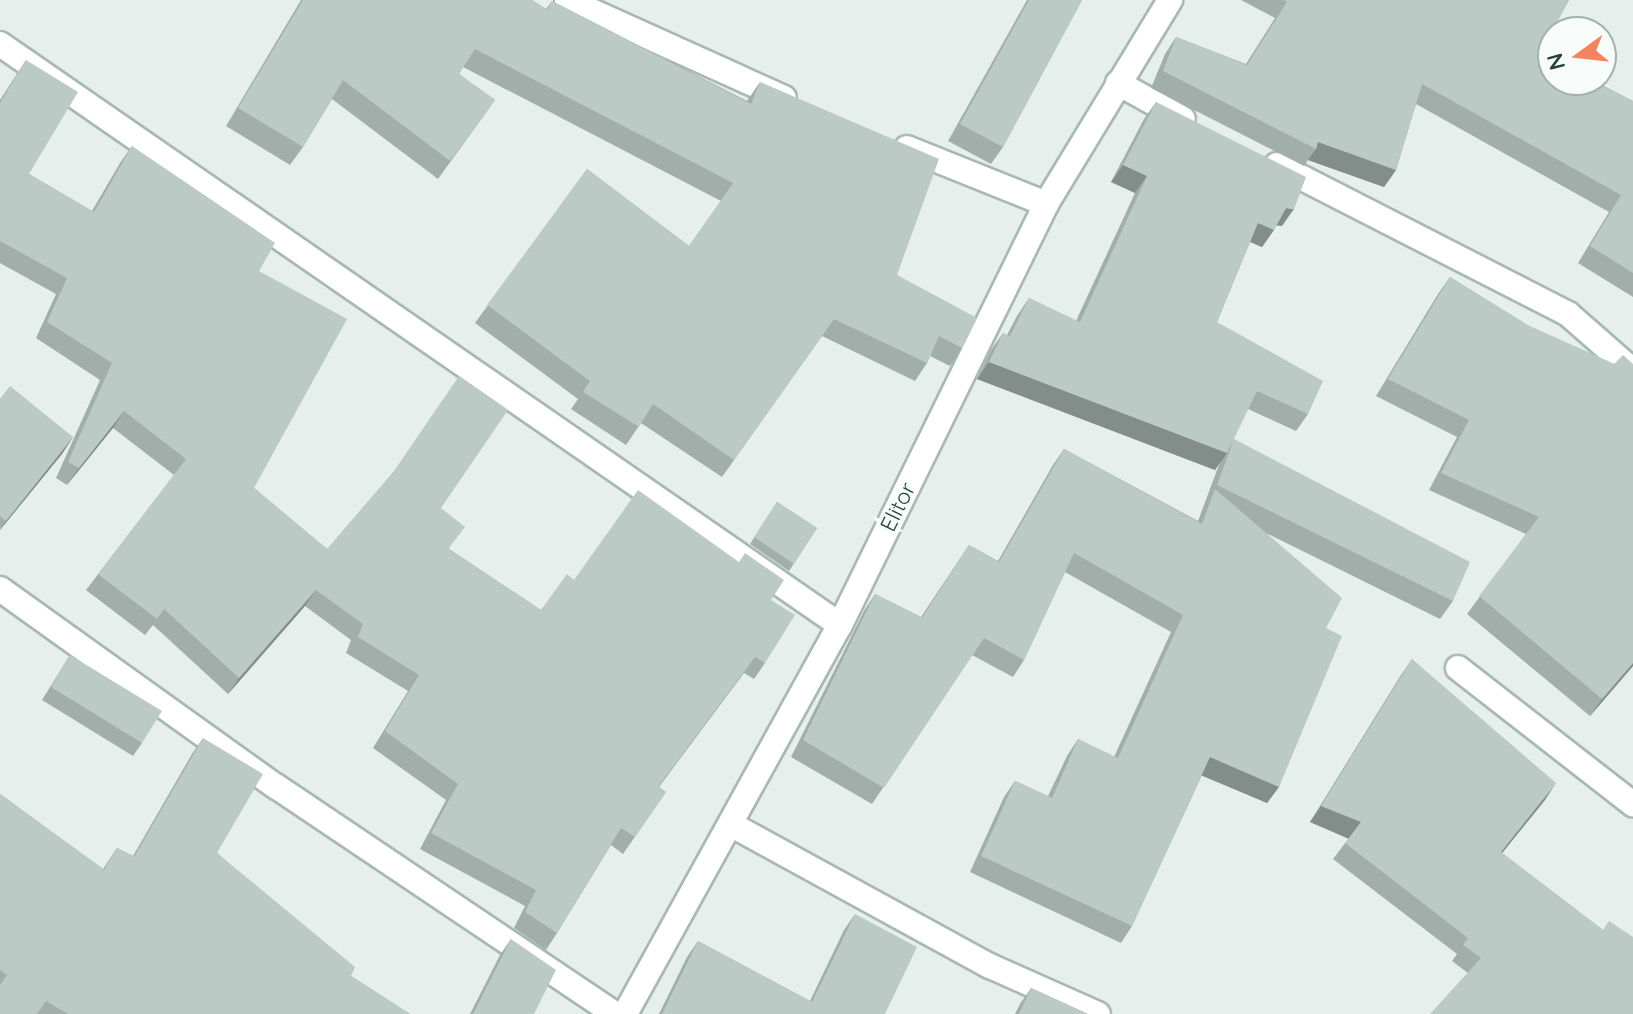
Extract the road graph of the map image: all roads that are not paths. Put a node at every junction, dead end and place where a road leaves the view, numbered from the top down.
1 (567, 0) edge
2 (1170, 0) edge
3 (0, 44) edge
4 (1118, 83) junction
5 (813, 109) edge
6 (1213, 132) edge
7 (886, 139) edge
8 (1251, 151) edge
9 (1046, 204) junction
10 (1633, 371) edge
11 (0, 589) edge
12 (840, 625) junction
13 (1458, 668) dead end
14 (1633, 804) edge
15 (732, 825) junction
16 (615, 1014) edge
17 (625, 1014) edge
18 (1098, 1014) edge

1 - 5 street
2 - 4 street, Elitor
3 - 12 street
4 - 6 street
4 - 9 street, Elitor
7 - 9 street
8 - 10 street
9 - 12 street, Elitor
11 - 16 street
12 - 15 street, Elitor
13 - 14 street
15 - 17 street, Elitor
15 - 18 street

